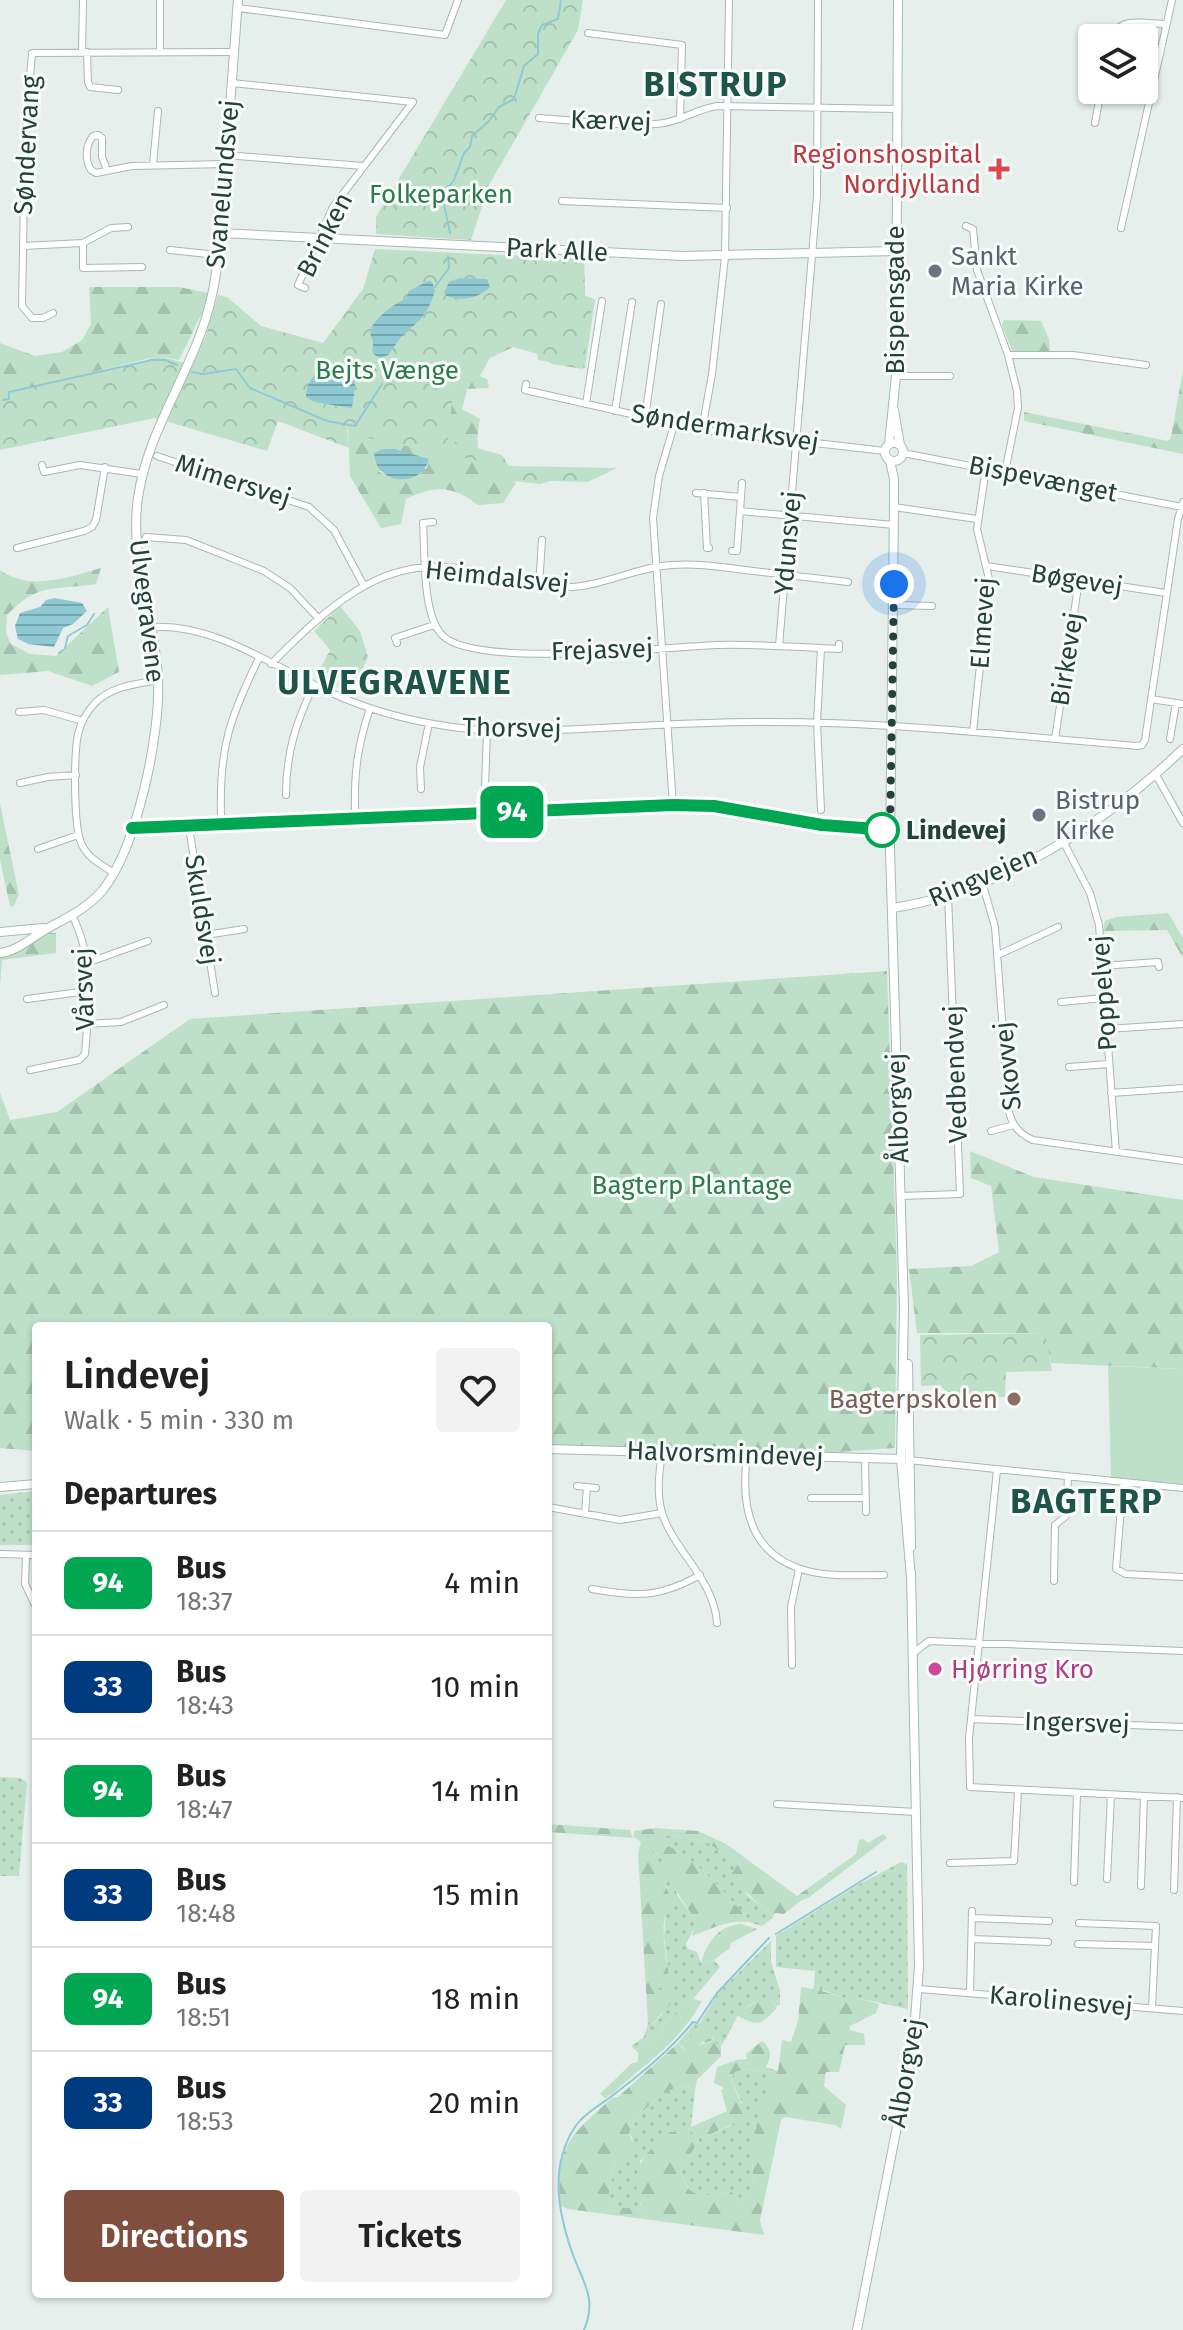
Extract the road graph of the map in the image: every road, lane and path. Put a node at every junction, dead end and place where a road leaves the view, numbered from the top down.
1 (83, 0) edge
2 (160, 0) edge
3 (458, 0) edge
4 (729, 0) edge
5 (818, 0) edge
6 (898, 0) edge
7 (1172, 0) edge
8 (238, 4) edge
9 (1122, 24) edge
10 (1166, 24) junction
11 (588, 33) dead end
12 (160, 51) junction
13 (85, 52) junction
14 (234, 52) junction
15 (232, 83) junction
16 (118, 90) dead end
17 (1098, 104) edge
18 (728, 107) junction
19 (818, 107) junction
20 (897, 109) junction
21 (158, 111) dead end
22 (539, 118) dead end
23 (680, 119) junction
24 (1095, 123) dead end
25 (226, 160) junction
26 (153, 165) junction
27 (363, 166) junction
28 (107, 170) junction
29 (562, 201) dead end
30 (727, 208) junction
31 (966, 226) dead end
32 (128, 227) dead end
33 (1121, 228) dead end
34 (220, 233) junction
35 (318, 238) junction
36 (83, 243) junction
37 (23, 246) junction
38 (170, 250) dead end
39 (894, 251) junction
40 (217, 255) junction
41 (812, 255) junction
42 (725, 257) junction
43 (142, 267) dead end
44 (305, 288) dead end
45 (602, 301) dead end
46 (632, 302) dead end
47 (661, 304) dead end
48 (53, 313) dead end
49 (1008, 355) junction
50 (186, 364) joint
51 (1146, 365) dead end
52 (896, 376) junction
53 (950, 376) dead end
54 (526, 384) dead end
55 (586, 404) junction
56 (894, 409) junction
57 (615, 411) junction
58 (645, 418) junction
59 (674, 425) junction
60 (702, 430) junction
61 (798, 440) junction
62 (887, 448) junction
63 (898, 455) junction
64 (157, 456) dead end
65 (42, 465) dead end
66 (105, 467) junction
67 (986, 468) junction
68 (1005, 472) junction
69 (142, 474) junction
70 (742, 483) dead end
71 (741, 497) junction
72 (1182, 505) edge
73 (894, 507) junction
74 (740, 511) junction
75 (791, 516) junction
76 (977, 519) junction
77 (433, 522) dead end
78 (894, 525) junction
79 (146, 537) dead end
80 (542, 540) dead end
81 (17, 548) dead end
82 (709, 548) dead end
83 (732, 551) dead end
84 (426, 566) junction
85 (656, 566) junction
86 (987, 566) junction
87 (786, 574) junction
88 (1079, 580) junction
89 (848, 582) dead end
90 (363, 584) junction
91 (539, 586) junction
92 (1166, 593) junction
93 (894, 605) junction
94 (932, 606) dead end
95 (319, 619) junction
96 (434, 625) junction
97 (152, 627) junction
98 (397, 643) dead end
99 (839, 644) dead end
100 (779, 646) junction
101 (661, 648) junction
102 (821, 648) junction
103 (259, 658) junction
104 (271, 664) junction
105 (158, 680) junction
106 (314, 685) junction
107 (1151, 699) junction
108 (1179, 704) edge
109 (370, 708) junction
110 (19, 712) dead end
111 (83, 721) junction
112 (429, 723) junction
113 (817, 723) junction
114 (667, 725) junction
115 (891, 725) junction
116 (487, 731) junction
117 (973, 732) junction
118 (1055, 739) junction
119 (1170, 739) dead end
120 (1183, 749) edge
121 (76, 775) junction
122 (1156, 775) junction
123 (20, 783) dead end
124 (485, 787) dead end
125 (421, 789) dead end
126 (286, 795) dead end
127 (673, 805) junction
128 (355, 810) dead end
129 (821, 810) dead end
130 (221, 817) dead end
131 (1183, 823) edge
132 (189, 827) junction
133 (132, 828) junction
134 (890, 830) junction
135 (78, 835) junction
136 (1063, 841) junction
137 (38, 849) dead end
138 (114, 873) junction
139 (982, 882) junction
140 (948, 895) junction
141 (893, 908) junction
142 (73, 917) junction
143 (51, 926) junction
144 (1058, 927) dead end
145 (244, 929) dead end
146 (0, 932) edge
147 (206, 935) junction
148 (148, 941) dead end
149 (0, 953) edge
150 (998, 955) junction
151 (87, 963) junction
152 (1102, 966) junction
153 (1159, 967) dead end
154 (88, 991) junction
155 (215, 993) dead end
156 (1104, 998) junction
157 (27, 999) dead end
158 (1061, 1002) dead end
159 (164, 1005) dead end
160 (87, 1024) junction
161 (1183, 1024) edge
162 (1107, 1029) junction
163 (1109, 1064) junction
164 (1069, 1067) dead end
165 (30, 1070) dead end
166 (1183, 1088) edge
167 (1111, 1093) junction
168 (1014, 1125) junction
169 (991, 1131) dead end
170 (1116, 1152) junction
171 (1183, 1161) edge
172 (900, 1196) junction
173 (552, 1449) edge
174 (662, 1452) junction
175 (747, 1456) junction
176 (865, 1458) junction
177 (906, 1460) junction
178 (997, 1470) junction
179 (1068, 1477) junction
180 (1123, 1483) junction
181 (32, 1484) edge
182 (577, 1486) dead end
183 (0, 1487) edge
184 (587, 1487) junction
185 (596, 1488) dead end
186 (1183, 1488) edge
187 (811, 1498) dead end
188 (865, 1498) junction
189 (552, 1508) edge
190 (866, 1512) dead end
191 (585, 1513) junction
192 (662, 1513) junction
193 (0, 1554) edge
194 (26, 1555) junction
195 (32, 1555) edge
196 (799, 1569) junction
197 (700, 1575) junction
198 (884, 1575) dead end
199 (1183, 1577) edge
200 (1054, 1581) dead end
201 (592, 1589) dead end
202 (32, 1599) edge
203 (717, 1623) dead end
204 (980, 1643) junction
205 (1183, 1651) edge
206 (912, 1654) junction
207 (792, 1665) dead end
208 (971, 1719) junction
209 (1183, 1727) edge
210 (1018, 1791) junction
211 (1077, 1793) junction
212 (1111, 1795) junction
213 (1144, 1796) junction
214 (1180, 1798) edge
215 (777, 1804) dead end
216 (916, 1812) junction
217 (950, 1863) dead end
218 (1107, 1879) dead end
219 (1074, 1882) dead end
220 (1141, 1886) dead end
221 (1174, 1890) dead end
222 (1049, 1921) dead end
223 (1079, 1923) dead end
224 (972, 1939) junction
225 (1048, 1942) dead end
226 (1078, 1944) dead end
227 (1155, 1946) junction
228 (919, 1989) junction
229 (970, 1993) junction
230 (1152, 2008) junction
231 (1183, 2011) edge
232 (857, 2330) edge

1 - 13 street
2 - 12 street
3 - 8 street
4 - 18 street
5 - 19 street, Ydunsvej
6 - 20 street, Bispensgade
7 - 10 street
8 - 14 street, Svanelundsvej
9 - 10 street
10 - 33 street
11 - 23 street
12 - 13 street, Søndervang
12 - 14 street, Søndervang
13 - 16 street
13 - 37 street, Søndervang
14 - 15 street, Svanelundsvej
15 - 25 street, Svanelundsvej
15 - 27 street, Brinken
17 - 24 street
18 - 19 street, Kærvej
18 - 23 street, Kærvej
18 - 30 street
19 - 20 street, Kærvej
19 - 41 street, Ydunsvej
20 - 39 street, Bispensgade
21 - 26 street
22 - 23 street, Kærvej
25 - 26 street
25 - 27 street
25 - 34 street, Svanelundsvej
26 - 28 street
27 - 35 street, Brinken
28 - 28 street
29 - 30 street
30 - 42 street
31 - 49 street
32 - 36 street
34 - 35 street, Park Alle
34 - 40 street, Svanelundsvej
35 - 42 street, Park Alle
35 - 44 street, Brinken
36 - 37 street
36 - 43 street
37 - 48 street, Søndervang
38 - 40 street
39 - 41 street, Park Alle
39 - 52 street, Bispensgade
40 - 50 street, Svanelundsvej
41 - 42 street, Park Alle
41 - 61 street, Ydunsvej
42 - 60 street
45 - 55 street
46 - 57 street
47 - 58 street
49 - 51 street
49 - 68 street
50 - 69 street, Ulvegravene
52 - 53 street
52 - 56 street, Bispensgade
54 - 55 street, Søndermarksvej
55 - 57 street, Søndermarksvej
56 - 62 street, Bispensgade
56 - 63 street, Bispensgade
57 - 58 street, Søndermarksvej
58 - 59 street, Søndermarksvej
59 - 60 street, Søndermarksvej
59 - 85 street
60 - 61 street, Søndermarksvej
61 - 62 street, Søndermarksvej
61 - 75 street, Ydunsvej
62 - 63 street
62 - 63 street
63 - 67 street, Bispevænget
63 - 73 street, Bispensgade
64 - 90 street, Mimersvej
65 - 66 street
66 - 69 street
66 - 81 street
67 - 68 street, Bispevænget
67 - 76 street, Elmevej
68 - 72 street, Bispevænget
69 - 97 street, Ulvegravene
70 - 71 street
71 - 74 street
71 - 82 street
72 - 92 street
73 - 76 street
73 - 78 street, Bispensgade
74 - 75 street
74 - 83 street
75 - 78 street
75 - 87 street, Ydunsvej
76 - 86 street, Elmevej
77 - 84 street
78 - 93 street, Bispensgade
79 - 95 street
80 - 91 street
84 - 90 street, Heimdalsvej
84 - 91 street, Heimdalsvej
84 - 96 street
85 - 87 street, Heimdalsvej
85 - 91 street, Heimdalsvej
85 - 101 street
86 - 88 street, Bøgevej
86 - 117 street, Elmevej
87 - 89 street, Heimdalsvej
87 - 100 street, Ydunsvej
88 - 92 street, Bøgevej
88 - 118 street, Birkevej
90 - 95 street, Heimdalsvej
92 - 107 street
93 - 94 street
93 - 115 street, Bispensgade
95 - 104 street, Heimdalsvej
96 - 98 street
96 - 101 street, Frejasvej
97 - 103 street, Thorsvej
97 - 105 street, Ulvegravene
99 - 102 street, Frejasvej
100 - 101 street, Frejasvej
100 - 102 street, Frejasvej
101 - 114 street
102 - 113 street
103 - 104 street, Thorsvej
103 - 130 street
104 - 106 street, Thorsvej
105 - 111 street
105 - 133 street, Ulvegravene
106 - 109 street, Thorsvej
106 - 126 street
107 - 108 street
107 - 118 street
108 - 119 street
109 - 112 street, Thorsvej
109 - 128 street
110 - 111 street
111 - 121 street
112 - 116 street, Thorsvej
112 - 125 street
113 - 114 street, Thorsvej
113 - 115 street, Thorsvej
113 - 129 street
114 - 116 street, Thorsvej
114 - 127 street
115 - 117 street
115 - 134 street, Bispensgade
116 - 124 street
117 - 118 street
120 - 122 street, Ringvejen
121 - 123 street
121 - 135 street
122 - 131 street
122 - 136 street, Ringvejen
127 - 132 street
127 - 134 street
132 - 133 street
132 - 147 street, Skuldsvej
133 - 138 street, Ulvegravene
134 - 141 street, Bispensgade
135 - 137 street
135 - 138 street
136 - 139 street, Ringvejen
136 - 152 street, Poppelvej
138 - 142 street, Ulvegravene
139 - 140 street, Ringvejen
139 - 150 street, Skovvej
140 - 141 street, Ringvejen
140 - 172 street, Vedbendvej
141 - 172 street, Ålborgvej
142 - 143 street, Ulvegravene
142 - 151 street, Vårsvej
143 - 146 street, Ulvegravene
143 - 149 street, Ulvegravene
144 - 150 street
145 - 147 street
147 - 155 street, Skuldsvej
148 - 151 street
150 - 168 street, Skovvej
151 - 154 street, Vårsvej
152 - 153 street
152 - 156 street, Poppelvej
154 - 157 street
154 - 160 street, Vårsvej
156 - 158 street
156 - 162 street, Poppelvej
159 - 160 street
160 - 165 street, Vårsvej
161 - 162 street
162 - 163 street, Poppelvej
163 - 164 street
163 - 167 street, Poppelvej
166 - 167 street
167 - 170 street, Poppelvej
168 - 169 street
168 - 170 street, Skovvej
170 - 171 street, Skovvej
172 - 177 street, Ålborgvej
173 - 174 street, Halvorsmindevej
174 - 175 street, Halvorsmindevej
174 - 192 street
175 - 176 street, Halvorsmindevej
175 - 196 street
176 - 177 street, Halvorsmindevej
176 - 188 street
177 - 178 street
177 - 206 street, Ålborgvej
178 - 179 street
178 - 204 street
179 - 180 street
179 - 200 street
180 - 186 street
180 - 199 street
181 - 183 street
182 - 184 street
184 - 185 street
184 - 191 street
187 - 188 street
188 - 190 street
189 - 191 street
191 - 192 street
192 - 197 street
193 - 194 street
194 - 195 street
194 - 202 street
196 - 198 street
196 - 207 street
197 - 201 street
197 - 203 street
204 - 205 street
204 - 206 street
204 - 208 street
206 - 216 street, Ålborgvej
208 - 209 street, Ingersvej
208 - 210 street
210 - 211 street
210 - 217 street
211 - 212 street
211 - 219 street
212 - 213 street
212 - 218 street
213 - 214 street
213 - 220 street
214 - 221 street
215 - 216 street
216 - 228 street, Ålborgvej
222 - 224 street, Karolinesvej
223 - 227 street
224 - 225 street
224 - 229 street, Karolinesvej
226 - 227 street
227 - 230 street, Karolinesvej
228 - 229 street, Karolinesvej
228 - 232 street, Ålborgvej
229 - 230 street, Karolinesvej
230 - 231 street, Karolinesvej

